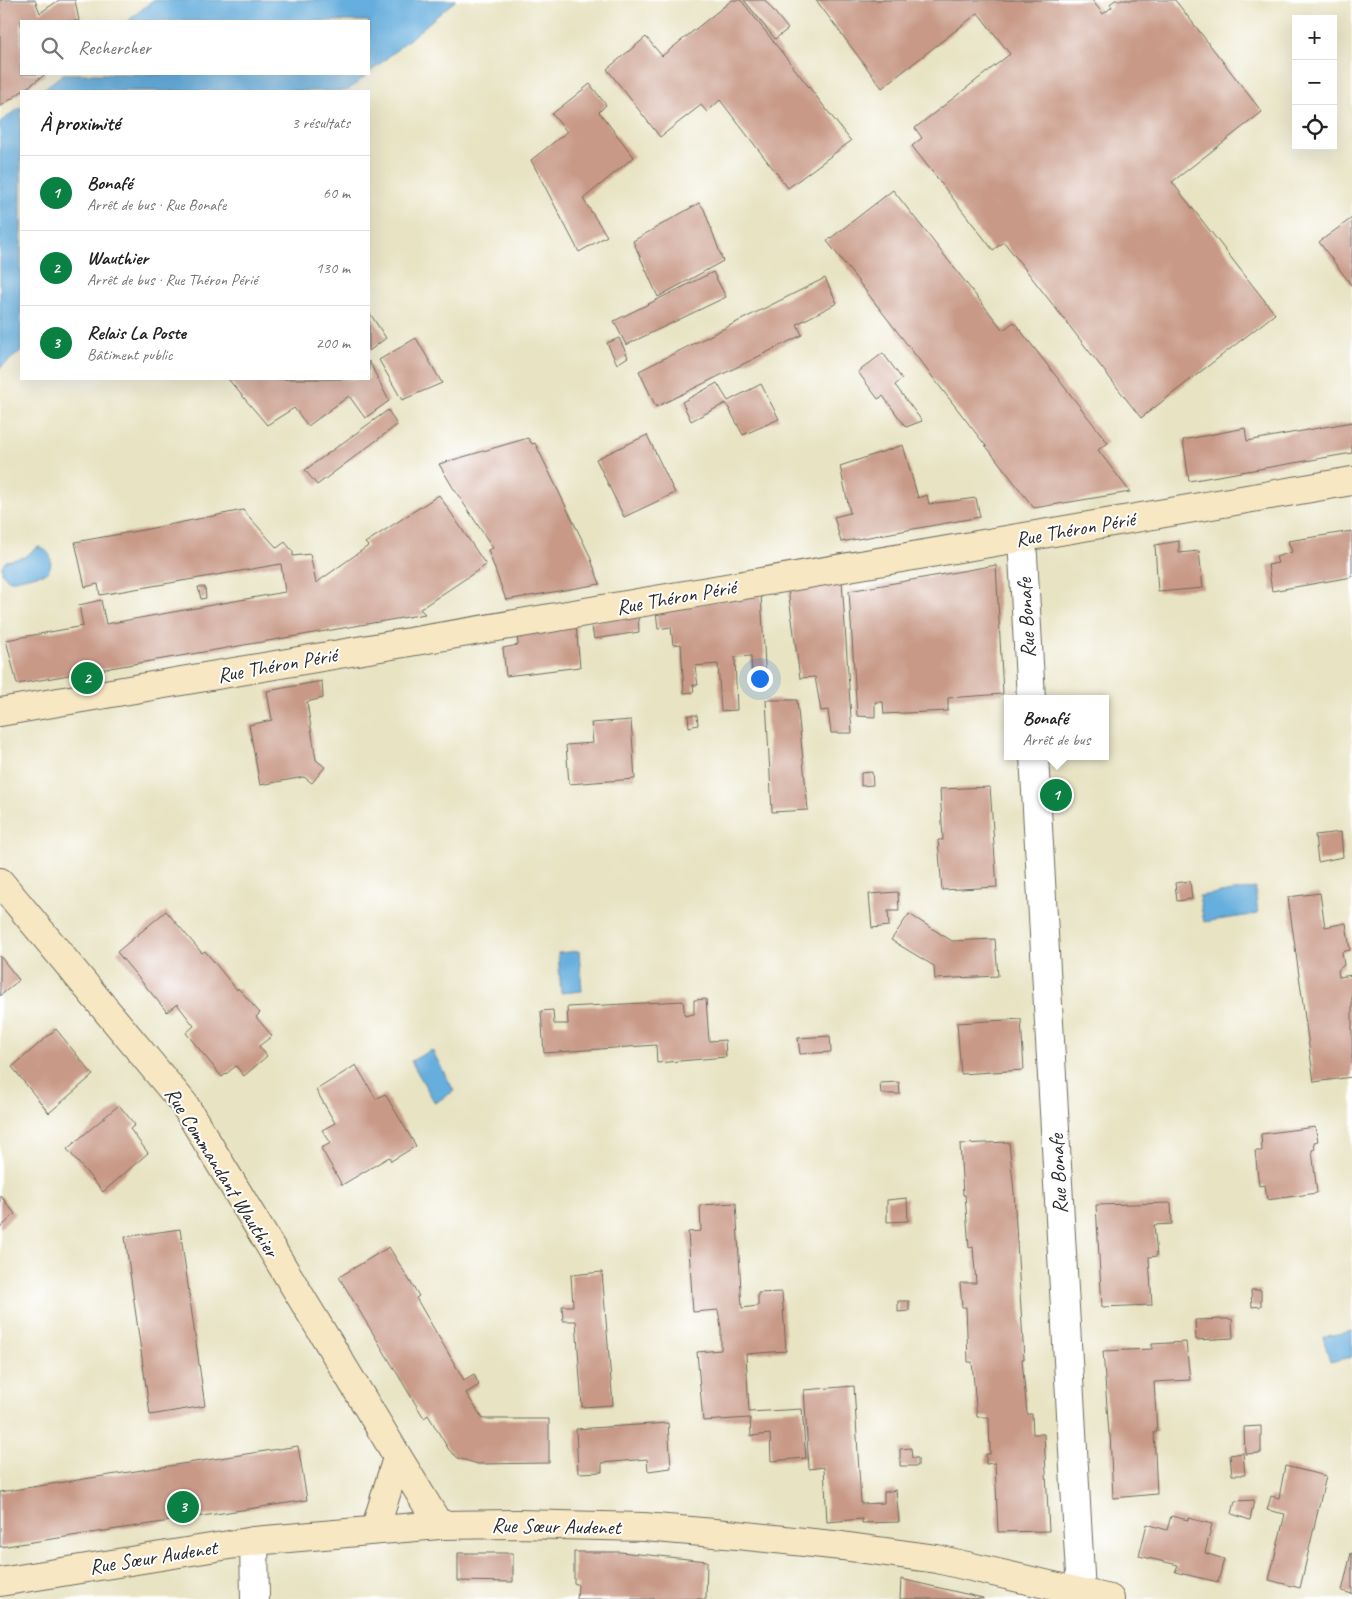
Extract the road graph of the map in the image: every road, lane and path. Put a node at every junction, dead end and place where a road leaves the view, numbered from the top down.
1 (1352, 481) edge
2 (1022, 538) junction
3 (1031, 695) edge
4 (0, 712) edge
5 (1034, 760) edge
6 (0, 882) edge
7 (398, 1458) junction
8 (440, 1526) junction
9 (375, 1530) junction
10 (254, 1541) junction
11 (0, 1582) edge
12 (1081, 1592) junction
13 (255, 1599) edge
14 (1110, 1599) edge

1 - 2 street, Rue Théron Périé
2 - 3 street, Rue Bonafe
2 - 4 street, Rue Théron Périé
5 - 12 street, Rue Bonafe
6 - 7 street, Rue Commandant Wauthier
7 - 8 street, Rue Commandant Wauthier
7 - 9 street
8 - 9 street, Rue Sœur Audenet
8 - 12 street, Rue Sœur Audenet
9 - 10 street, Rue Sœur Audenet
10 - 11 street, Rue Sœur Audenet
10 - 13 street
12 - 14 street, Rue Sœur Audenet

